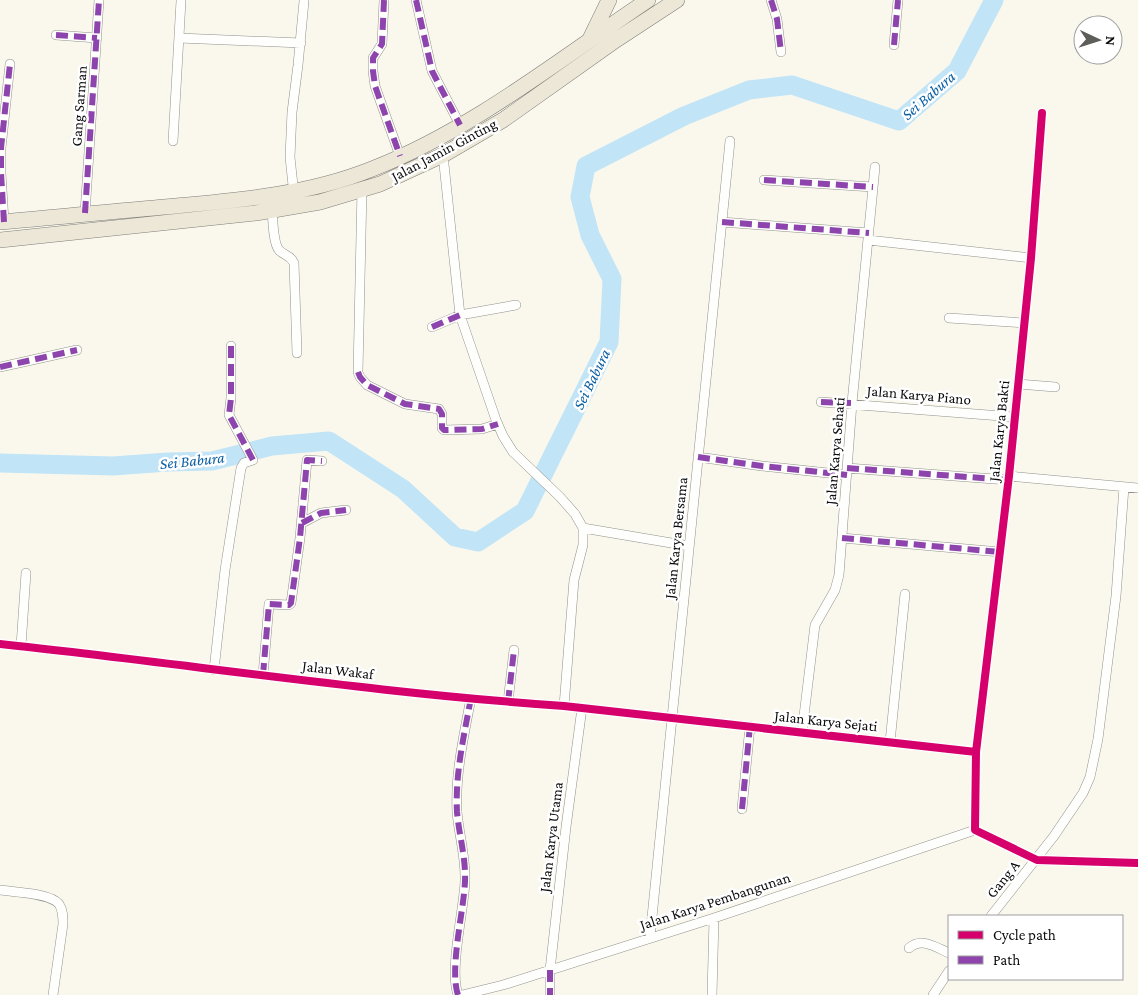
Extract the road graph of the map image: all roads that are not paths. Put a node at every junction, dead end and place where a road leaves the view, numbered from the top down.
1 (99, 0) edge
2 (384, 0) edge
3 (416, 0) edge
4 (609, 0) edge
5 (617, 0) edge
6 (648, 0) edge
7 (677, 0) edge
8 (771, 0) edge
9 (898, 0) edge
10 (181, 1) edge
11 (304, 2) dead end
12 (633, 5) edge
13 (615, 22) junction
14 (632, 30) junction
15 (56, 35) dead end
16 (97, 38) junction
17 (180, 38) junction
18 (590, 40) junction
19 (616, 40) junction
20 (300, 43) junction
21 (894, 45) dead end
22 (781, 52) dead end
23 (10, 64) dead end
24 (1042, 112) dead end
25 (460, 125) junction
26 (173, 141) dead end
27 (730, 141) dead end
28 (443, 155) junction
29 (400, 156) junction
30 (876, 167) dead end
31 (764, 180) dead end
32 (873, 187) junction
33 (362, 189) junction
34 (295, 199) junction
35 (272, 210) junction
36 (85, 213) junction
37 (2, 222) edge
38 (722, 222) junction
39 (868, 236) junction
40 (0, 240) edge
41 (1031, 258) junction
42 (516, 305) dead end
43 (460, 315) junction
44 (949, 318) dead end
45 (1024, 323) junction
46 (432, 327) dead end
47 (230, 346) dead end
48 (76, 350) dead end
49 (296, 353) dead end
50 (0, 367) edge
51 (1018, 384) junction
52 (1055, 387) dead end
53 (821, 402) dead end
54 (852, 403) junction
55 (1014, 417) junction
56 (498, 424) junction
57 (698, 457) junction
58 (322, 461) dead end
59 (847, 471) junction
60 (1009, 478) junction
61 (1124, 487) junction
62 (1138, 488) edge
63 (346, 510) dead end
64 (302, 522) junction
65 (583, 528) junction
66 (842, 538) junction
67 (690, 546) junction
68 (1000, 552) junction
69 (26, 573) dead end
70 (905, 594) dead end
71 (0, 644) edge
72 (21, 646) junction
73 (514, 650) dead end
74 (214, 670) junction
75 (263, 674) junction
76 (471, 698) junction
77 (508, 702) junction
78 (564, 706) junction
79 (582, 708) junction
80 (672, 718) junction
81 (750, 726) junction
82 (802, 732) junction
83 (890, 742) junction
84 (976, 752) junction
85 (742, 809) dead end
86 (975, 830) junction
87 (1037, 860) junction
88 (1138, 863) edge
89 (0, 890) edge
90 (992, 915) edge
91 (714, 918) junction
92 (650, 937) junction
93 (909, 948) dead end
94 (948, 953) edge
95 (550, 970) junction
96 (948, 972) edge
97 (53, 995) edge
98 (460, 995) edge
99 (550, 995) edge
100 (712, 995) edge
101 (933, 995) edge

1 - 16 street, Gang Sarman
2 - 29 street
3 - 25 street
4 - 18 main road
5 - 13 main road
6 - 12 main road, Jalan Jamin Ginting
7 - 14 main road, Jalan Jamin Ginting
8 - 22 street
9 - 21 street
10 - 17 street
11 - 20 street
12 - 13 main road, Jalan Jamin Ginting
12 - 14 main road
13 - 18 main road, Jalan Jamin Ginting
13 - 19 main road
14 - 19 main road, Jalan Jamin Ginting
15 - 16 street
16 - 36 street, Gang Sarman
17 - 20 street
17 - 26 street
18 - 25 main road, Jalan Jamin Ginting
19 - 28 main road, Jalan Jamin Ginting
20 - 34 street
23 - 37 street
24 - 41 street, Jalan Karya Bakti
25 - 29 main road, Jalan Jamin Ginting
27 - 38 street, Jalan Karya Bersama
28 - 33 main road, Jalan Jamin Ginting
28 - 43 street
29 - 34 main road, Jalan Jamin Ginting
30 - 32 street, Jalan Karya Sehati
31 - 32 street
32 - 39 street, Jalan Karya Sehati
33 - 34 main road, Jalan Jamin Ginting
33 - 56 street
34 - 35 main road, Jalan Jamin Ginting
34 - 36 main road, Jalan Jamin Ginting
35 - 40 main road, Jalan Jamin Ginting
35 - 49 street
36 - 37 main road, Jalan Jamin Ginting
38 - 39 street
38 - 57 street, Jalan Karya Bersama
39 - 41 street
39 - 54 street, Jalan Karya Sehati
41 - 45 street, Jalan Karya Bakti
42 - 43 street
43 - 46 street
43 - 56 street
44 - 45 street
45 - 51 street, Jalan Karya Bakti
47 - 74 street
48 - 50 street
51 - 52 street
51 - 55 street, Jalan Karya Bakti
53 - 54 street, Jalan Karya Piano
54 - 55 street, Jalan Karya Piano
54 - 59 street, Jalan Karya Sehati
55 - 60 street, Jalan Karya Bakti
56 - 65 street
57 - 59 street
57 - 67 street, Jalan Karya Bersama
58 - 64 street
59 - 60 street
59 - 66 street, Jalan Karya Sehati
60 - 61 street
60 - 68 street, Jalan Karya Bakti
61 - 62 street
61 - 87 street, Gang A
63 - 64 street
64 - 75 street
65 - 67 street
65 - 78 street
66 - 68 street
66 - 82 street, Jalan Karya Sehati
67 - 80 street, Jalan Karya Bersama
68 - 84 street, Jalan Karya Bakti
69 - 72 street
70 - 83 street
71 - 72 street, Jalan Wakaf
72 - 74 street, Jalan Wakaf
73 - 77 street
74 - 75 street, Jalan Wakaf
75 - 76 street, Jalan Wakaf
76 - 77 street, Jalan Wakaf
76 - 98 street
77 - 78 street, Jalan Wakaf
78 - 79 street, Jalan Wakaf
79 - 80 street, Jalan Wakaf
79 - 95 street, Jalan Karya Utama
80 - 81 street, Jalan Karya Sejati
80 - 92 street, Jalan Karya Bersama
81 - 82 street, Jalan Karya Sejati
81 - 85 street
82 - 83 street, Jalan Karya Sejati
83 - 84 street, Jalan Karya Sejati
84 - 86 street, Jalan Karya Bakti
86 - 87 street
86 - 91 street, Jalan Karya Pembangunan
87 - 88 street
87 - 90 street, Gang A
89 - 97 street
91 - 92 street, Jalan Karya Pembangunan
91 - 100 street
92 - 95 street, Jalan Karya Pembangunan
93 - 94 street
95 - 98 street, Jalan Karya Pembangunan
95 - 99 street, Jalan Karya Utama
96 - 101 street

